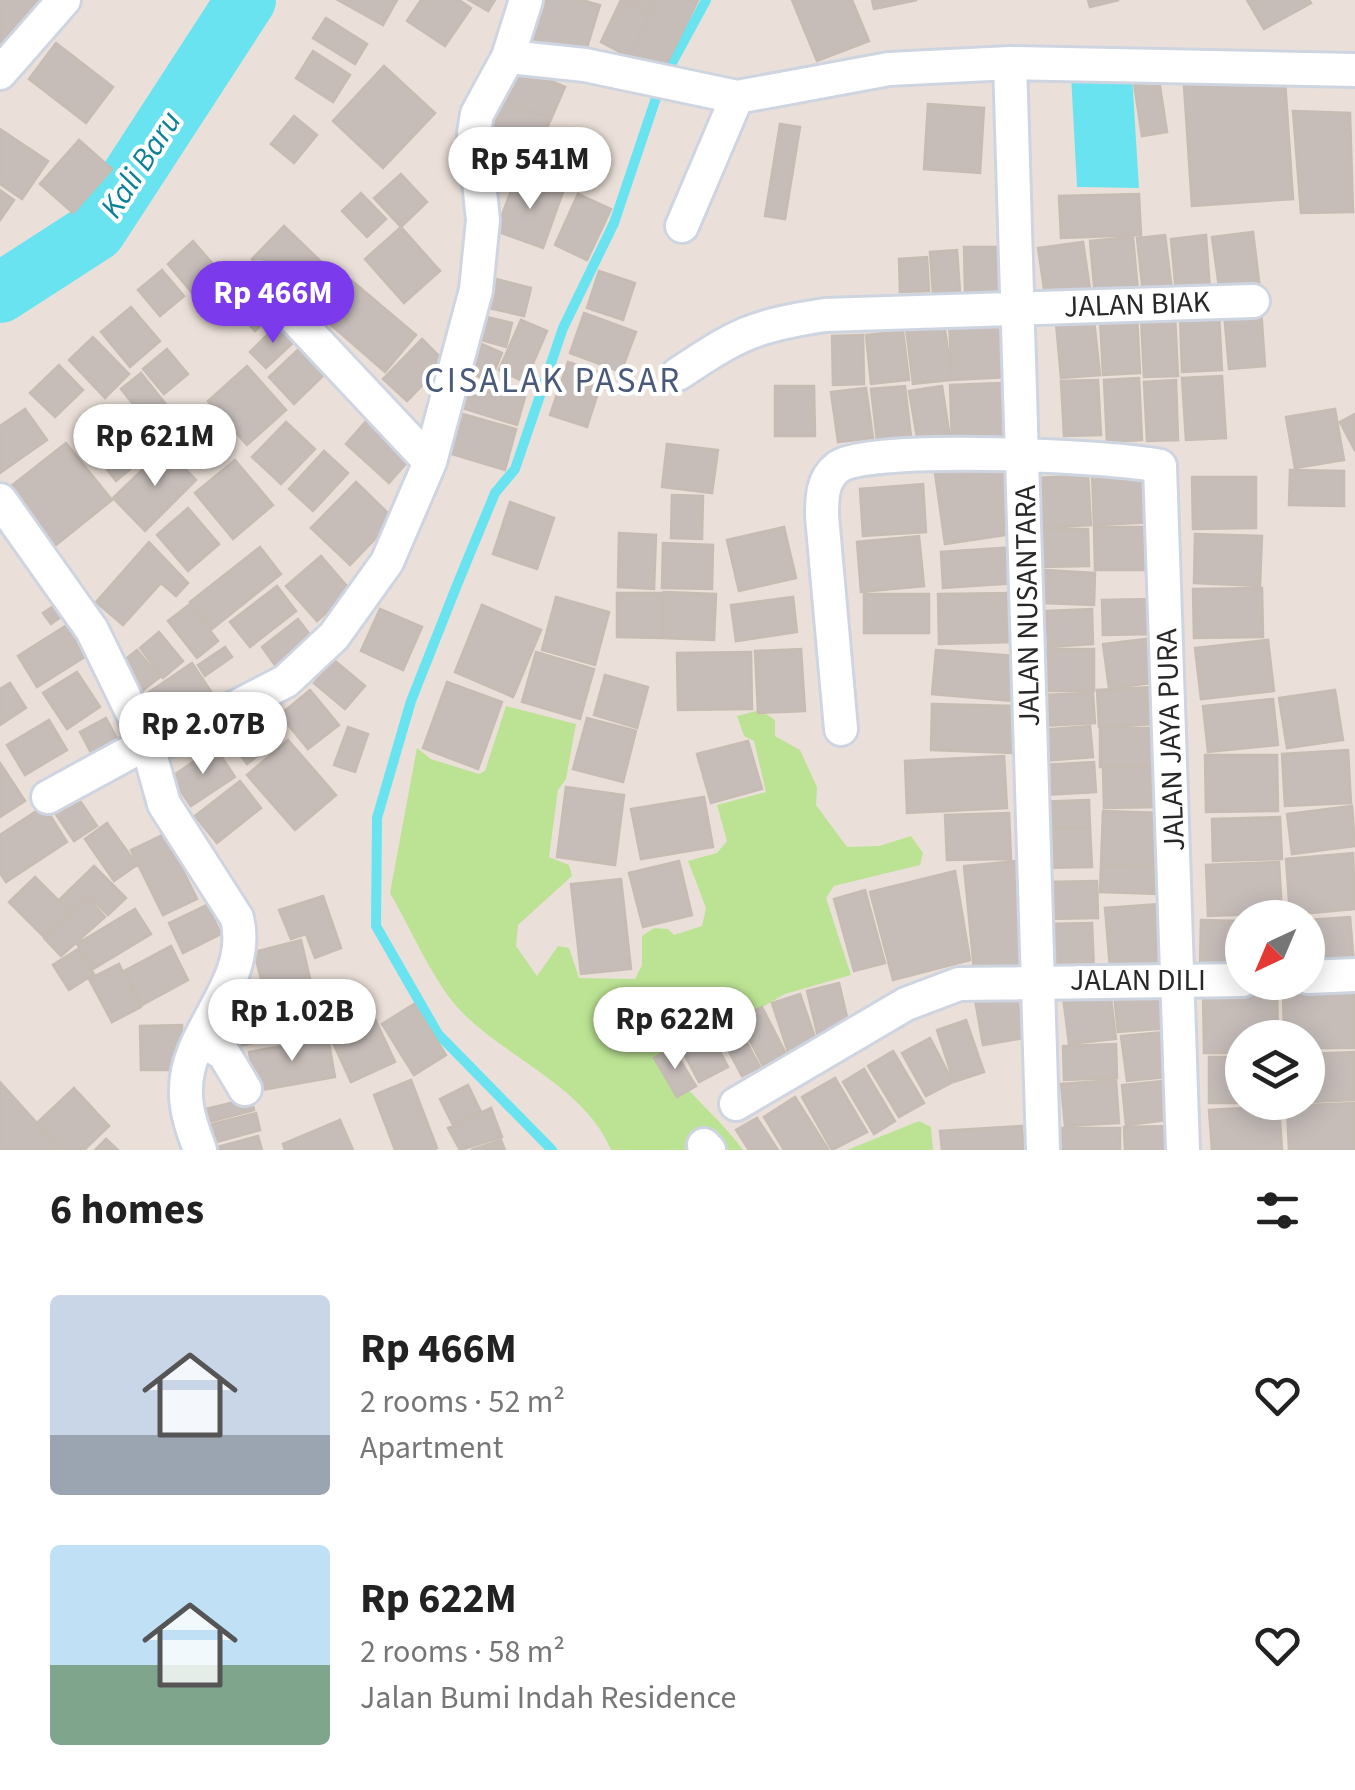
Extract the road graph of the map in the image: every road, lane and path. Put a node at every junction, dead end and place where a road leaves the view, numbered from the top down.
1 (64, 0) edge
2 (526, 0) edge
3 (508, 57) junction
4 (1010, 62) junction
5 (1355, 70) edge
6 (0, 73) edge
7 (738, 97) junction
8 (682, 226) dead end
9 (258, 279) dead end
10 (1254, 301) dead end
11 (1020, 308) junction
12 (678, 374) dead end
13 (1024, 455) junction
14 (430, 462) junction
15 (0, 500) edge
16 (840, 729) dead end
17 (147, 744) junction
18 (48, 796) dead end
19 (1355, 975) edge
20 (1325, 976) edge
21 (1034, 980) junction
22 (1225, 981) edge
23 (1176, 982) junction
24 (202, 1040) junction
25 (244, 1089) dead end
26 (736, 1104) dead end
27 (200, 1150) edge
28 (1042, 1150) edge
29 (1184, 1150) edge

1 - 6 street
2 - 3 street
3 - 7 street
3 - 14 street
4 - 5 street
4 - 7 street
4 - 11 street, JALAN NUSANTARA
7 - 8 street
9 - 14 street
10 - 11 street, JALAN BIAK
11 - 12 street, JALAN BIAK
11 - 13 street, JALAN NUSANTARA
13 - 16 street
13 - 21 street, JALAN NUSANTARA
13 - 23 street, JALAN JAYA PURA
14 - 17 street
15 - 17 street
17 - 18 street
17 - 24 street
19 - 20 street
21 - 23 street, JALAN DILI
21 - 26 street, JALAN DILI
21 - 28 street, JALAN NUSANTARA
22 - 23 street, JALAN DILI
23 - 29 street, JALAN JAYA PURA
24 - 25 street
24 - 27 street

